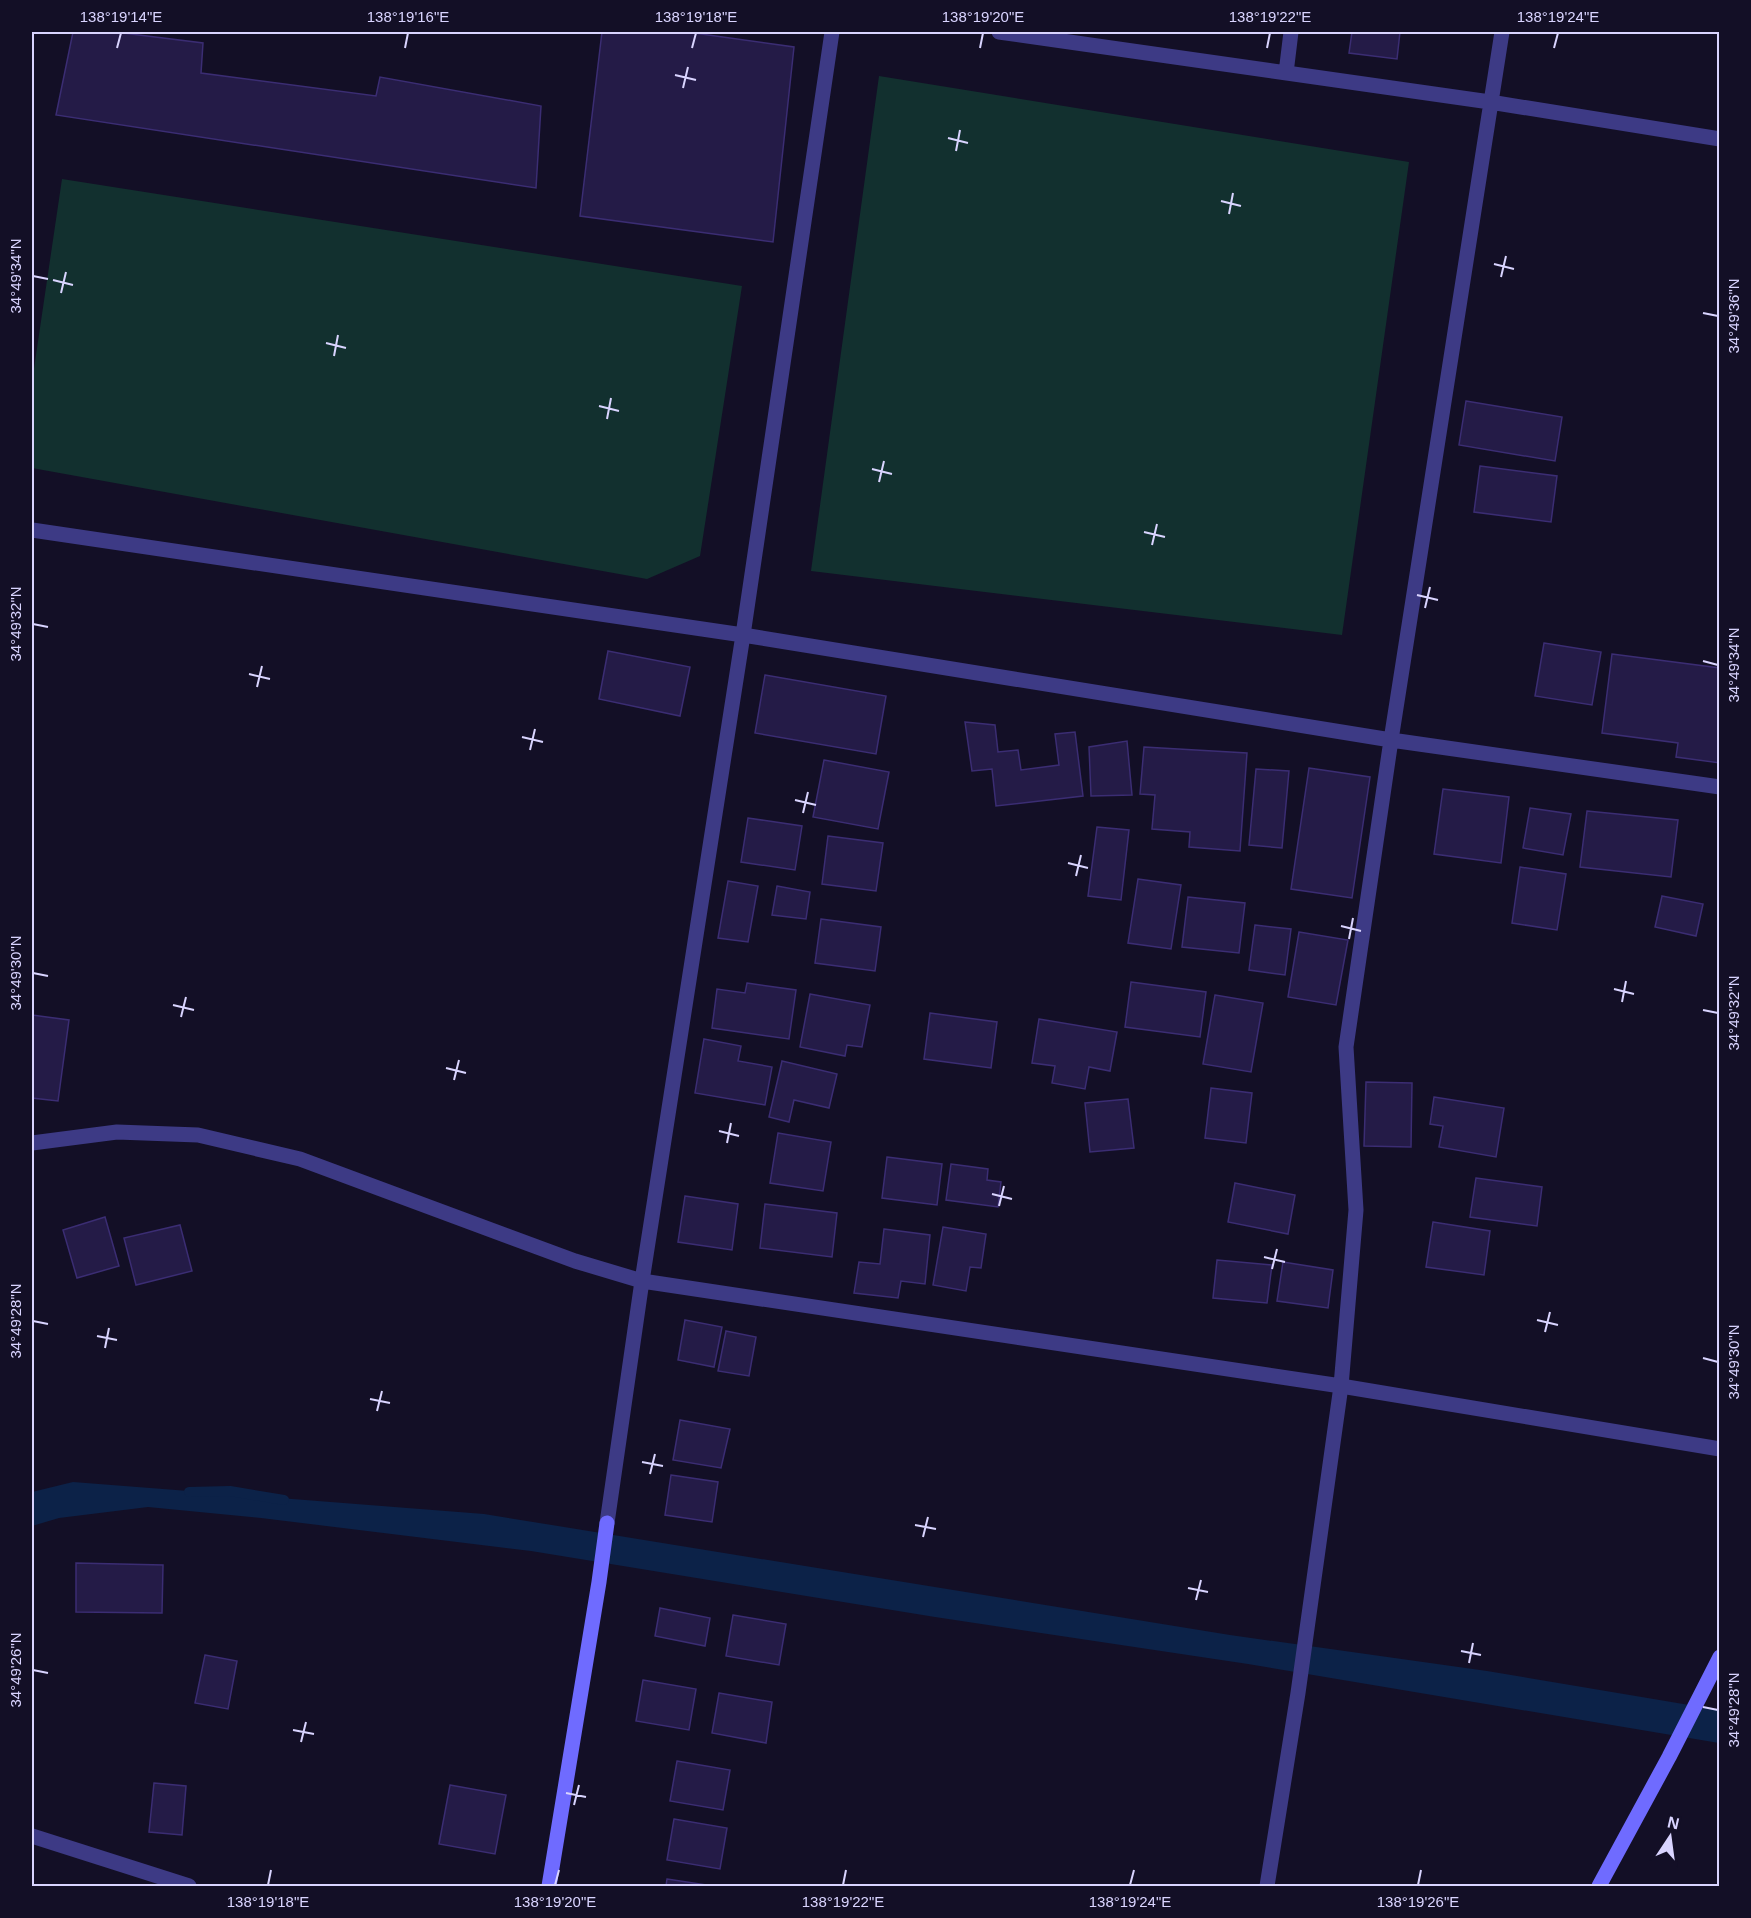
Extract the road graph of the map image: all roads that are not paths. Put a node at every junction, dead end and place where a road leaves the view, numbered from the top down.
1 (832, 32) edge
2 (999, 32) edge
3 (1291, 32) edge
4 (1502, 32) edge
5 (1286, 73) junction
6 (1490, 102) junction
7 (1719, 139) edge
8 (32, 530) edge
9 (743, 634) junction
10 (1391, 740) junction
11 (1719, 787) edge
12 (32, 1143) edge
13 (642, 1281) junction
14 (1341, 1386) junction
15 (1719, 1449) edge
16 (1719, 1657) edge
17 (32, 1836) edge
18 (189, 1887) edge
19 (549, 1887) edge
20 (1268, 1887) edge
21 (1599, 1887) edge

1 - 9 street
2 - 5 street
3 - 5 street
4 - 6 street
5 - 6 street
6 - 7 street
6 - 10 street
8 - 9 street
9 - 10 street
9 - 13 street
10 - 11 street
10 - 14 street
12 - 13 street
13 - 14 street
13 - 19 street
14 - 15 street
14 - 20 street
16 - 21 street
17 - 18 street

